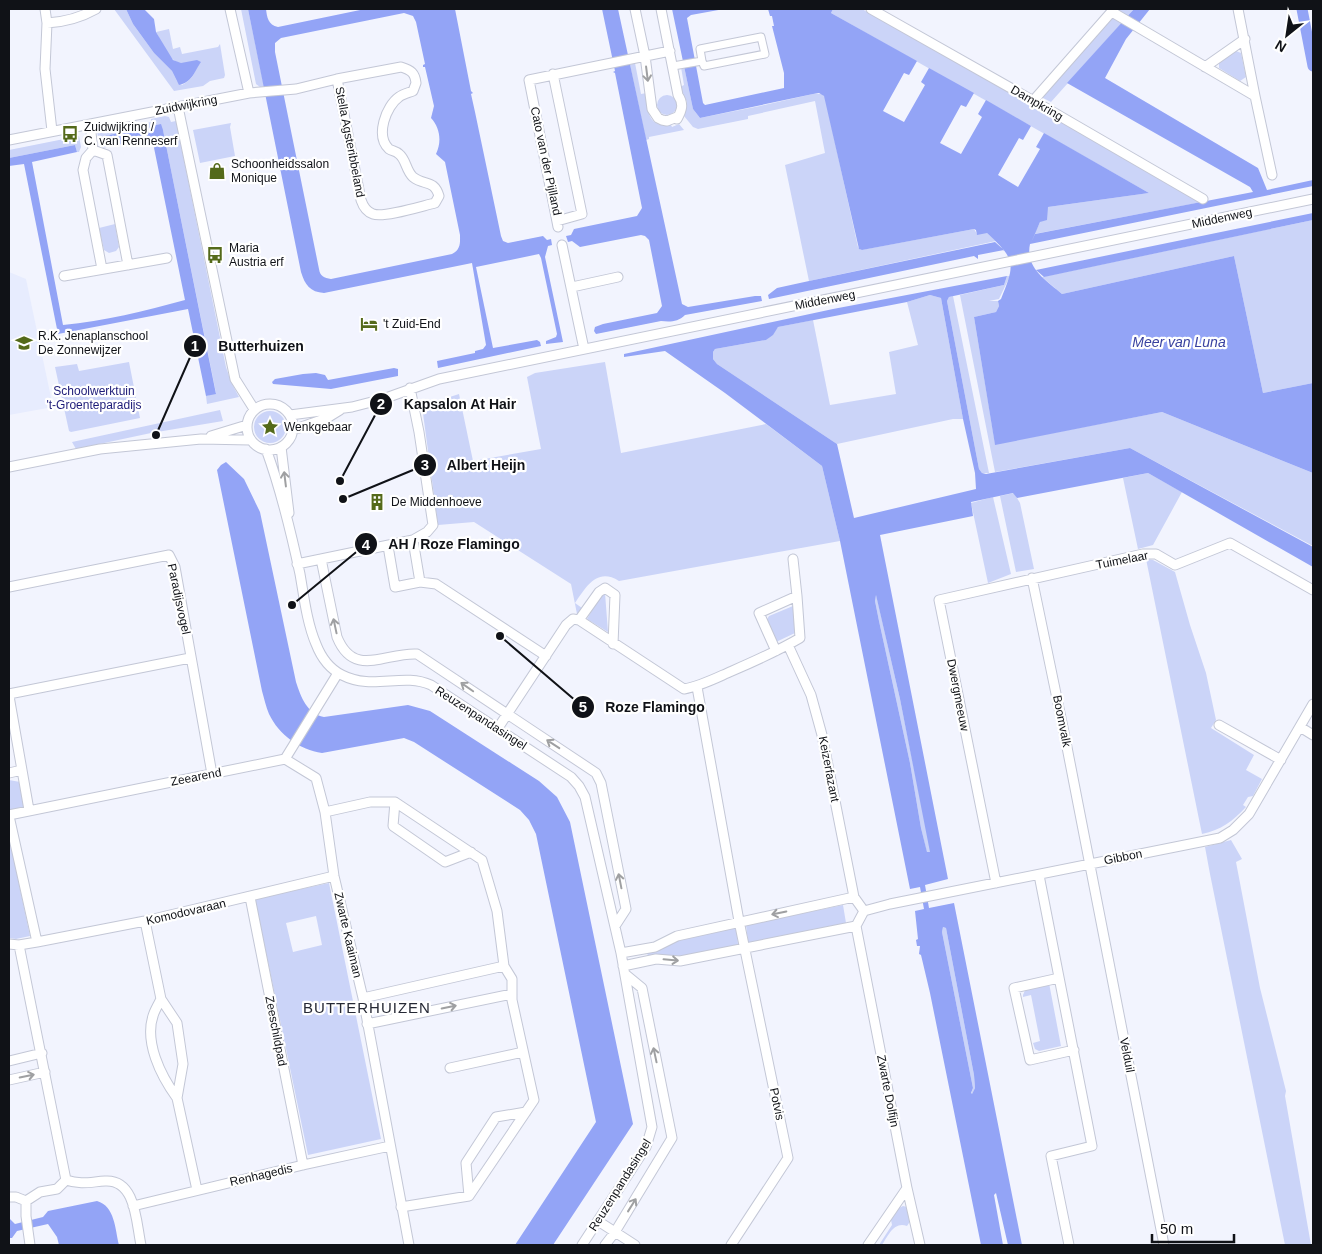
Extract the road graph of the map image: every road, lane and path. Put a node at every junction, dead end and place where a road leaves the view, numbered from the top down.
1 (45, 9) edge
2 (96, 9) edge
3 (230, 9) edge
4 (635, 9) edge
5 (661, 9) edge
6 (871, 9) edge
7 (1238, 9) edge
8 (1113, 10) edge
9 (47, 24) junction
10 (1244, 39) junction
11 (670, 51) junction
12 (645, 56) junction
13 (702, 61) junction
14 (673, 66) junction
15 (1205, 67) junction
16 (554, 74) junction
17 (338, 79) junction
18 (249, 93) junction
19 (1255, 96) junction
20 (1033, 101) junction
21 (178, 106) junction
22 (90, 124) junction
23 (52, 131) junction
24 (9, 140) edge
25 (94, 150) junction
26 (1272, 175) dead end
27 (1203, 199) dead end
28 (1313, 199) edge
29 (562, 245) dead end
30 (167, 258) dead end
31 (128, 265) junction
32 (102, 269) junction
33 (64, 276) dead end
34 (618, 277) dead end
35 (572, 287) junction
36 (584, 349) junction
37 (410, 388) junction
38 (254, 409) junction
39 (340, 410) junction
40 (290, 415) junction
41 (246, 425) junction
42 (293, 430) junction
43 (201, 439) junction
44 (250, 440) junction
45 (281, 447) junction
46 (266, 450) junction
47 (9, 467) edge
48 (413, 540) junction
49 (293, 545) junction
50 (388, 546) junction
51 (321, 559) junction
52 (793, 559) dead end
53 (297, 564) junction
54 (1032, 578) junction
55 (420, 582) junction
56 (9, 587) edge
57 (1313, 590) edge
58 (797, 596) junction
59 (579, 620) junction
60 (613, 644) junction
61 (788, 645) junction
62 (776, 651) junction
63 (546, 656) junction
64 (190, 658) junction
65 (338, 673) junction
66 (697, 686) junction
67 (9, 695) edge
68 (1313, 704) edge
69 (507, 714) junction
70 (1219, 725) dead end
71 (1300, 727) junction
72 (498, 728) junction
73 (1313, 735) edge
74 (285, 759) junction
75 (1281, 760) junction
76 (22, 770) junction
77 (9, 773) edge
78 (212, 774) junction
79 (395, 802) junction
80 (29, 810) junction
81 (325, 812) junction
82 (9, 815) edge
83 (472, 852) junction
84 (1089, 864) junction
85 (1039, 875) junction
86 (334, 876) junction
87 (996, 883) junction
88 (854, 897) junction
89 (250, 898) junction
90 (864, 911) junction
91 (145, 921) junction
92 (739, 921) junction
93 (615, 926) junction
94 (856, 926) junction
95 (37, 942) junction
96 (9, 944) edge
97 (18, 946) junction
98 (745, 947) junction
99 (620, 953) junction
100 (504, 966) junction
101 (624, 970) junction
102 (1060, 978) junction
103 (512, 994) junction
104 (363, 998) junction
105 (161, 999) junction
106 (367, 1024) junction
107 (1074, 1050) junction
108 (523, 1052) junction
109 (42, 1053) junction
110 (9, 1061) edge
111 (450, 1068) dead end
112 (45, 1072) junction
113 (9, 1080) edge
114 (177, 1098) junction
115 (526, 1112) junction
116 (390, 1146) junction
117 (303, 1164) junction
118 (66, 1180) junction
119 (907, 1188) junction
120 (197, 1190) junction
121 (469, 1196) junction
122 (9, 1197) edge
123 (26, 1201) junction
124 (133, 1206) junction
125 (401, 1206) junction
126 (598, 1221) junction
127 (615, 1232) junction
128 (30, 1245) edge
129 (140, 1245) edge
130 (409, 1245) edge
131 (582, 1245) edge
132 (605, 1245) edge
133 (635, 1245) edge
134 (731, 1245) edge
135 (868, 1245) edge
136 (920, 1245) edge
137 (1069, 1245) edge
138 (1164, 1245) edge

1 - 9 street
2 - 9 street
3 - 18 street
4 - 12 street
5 - 11 street
6 - 20 street, Dampkring
7 - 10 street
8 - 15 street
8 - 20 street
9 - 23 street
10 - 15 street
10 - 19 street
11 - 12 street, Cato van der Pijlland
11 - 14 street
12 -> 14 street
12 - 16 street, Cato van der Pijlland
13 - 13 street
13 - 14 street
15 - 19 street
16 - 16 street, Cato van der Pijlland
17 - 17 street, Stella Agsteribbeland
17 - 18 street, Stella Agsteribbeland
18 - 21 street, Zuidwijkring
19 - 26 street
20 - 27 street, Dampkring
21 - 22 street, Zuidwijkring
21 - 38 street
22 - 23 street, Zuidwijkring
22 - 25 street
23 - 24 street, Zuidwijkring
25 - 31 street
25 - 32 street
28 - 36 street, Middenweg
29 - 35 street
30 - 31 street
31 - 32 street
32 - 33 street
34 - 35 street
35 - 36 street
36 - 37 street, Middenweg
37 - 39 street, Middenweg
37 - 48 street
38 - 40 street
38 - 41 street
39 - 40 street, Middenweg
39 - 42 street, Middenweg
40 - 42 street
41 - 43 street
41 - 44 street
42 - 45 street
43 - 44 street
43 - 47 street
44 - 46 street
45 - 46 street
49 -> 45 street, Reuzenpandasingel
46 - 49 street, Reuzenpandasingel
48 - 50 street
48 - 55 street
49 - 53 street, Reuzenpandasingel
50 - 51 street
50 - 55 street
51 - 53 street
69 -> 51 street, Reuzenpandasingel
52 - 58 street
53 - 65 street, Reuzenpandasingel
54 - 57 street, Tuimelaar
54 - 84 street, Boomvalk
54 - 87 street, Dwergmeeuw
55 - 63 street
56 - 64 street, Paradijsvogel
58 - 61 street
58 - 62 street
59 - 60 street
59 - 60 street
59 - 63 street
60 - 66 street
61 - 62 street
61 - 88 street, Keizerfazant
62 - 66 street
63 - 69 street
64 - 67 street
64 - 78 street, Paradijsvogel
65 - 72 street, Reuzenpandasingel
65 - 74 street
66 - 92 street
67 - 76 street
68 - 71 street, Gibbon
69 - 72 street
93 -> 69 street, Reuzenpandasingel
70 - 75 street
71 - 73 street
71 - 75 street, Gibbon
72 - 93 street, Reuzenpandasingel
74 - 78 street, Zeearend
74 - 81 street, Zwarte Kaaiman
75 - 84 street, Gibbon
76 - 77 street
76 - 80 street
78 - 80 street, Zeearend
79 - 81 street
79 - 83 street
79 - 83 street
80 - 82 street, Zeearend
81 - 86 street, Zwarte Kaaiman
82 - 95 street, Zeearend
83 - 100 street
84 - 85 street, Gibbon
84 - 138 street, Velduil
85 - 87 street, Gibbon
85 - 102 street
86 - 89 street, Komodovaraan
86 - 104 street, Zwarte Kaaiman
87 - 90 street, Gibbon
88 - 90 street
88 -> 92 street
89 - 91 street, Komodovaraan
89 - 117 street, Zeeschildpad
90 - 94 street
91 - 95 street, Komodovaraan
91 - 105 street
92 - 98 street
92 - 99 street
93 - 99 street, Reuzenpandasingel
94 - 98 street
94 - 119 street, Zwarte Dolfijn
95 - 97 street
96 - 97 street
97 - 109 street
101 -> 98 street
98 - 134 street, Potvis
99 - 101 street, Reuzenpandasingel
100 - 103 street
100 - 104 street
101 - 126 street, Reuzenpandasingel
127 -> 101 street, Reuzenpandasingel
102 - 107 street
102 - 107 street
106 -> 103 street
103 - 108 street
104 - 106 street, Zwarte Kaaiman
105 - 114 street
105 - 114 street
106 - 116 street, Zwarte Kaaiman
107 - 137 street
108 - 111 street
108 - 115 street
109 - 110 street
109 - 112 street
113 -> 112 street
112 - 118 street
114 - 120 street
115 - 121 street
115 - 121 street
116 - 117 street, Renhagedis
116 - 125 street, Zwarte Kaaiman
117 - 120 street, Renhagedis
118 - 123 street
118 - 124 street
119 - 135 street
119 - 136 street, Zwarte Dolfijn
120 - 124 street, Renhagedis
121 - 125 street
122 - 123 street
123 - 128 street
124 - 129 street
125 - 130 street, Zwarte Kaaiman
126 - 127 street
126 - 131 street, Reuzenpandasingel
127 - 132 street, Reuzenpandasingel
127 - 133 street

